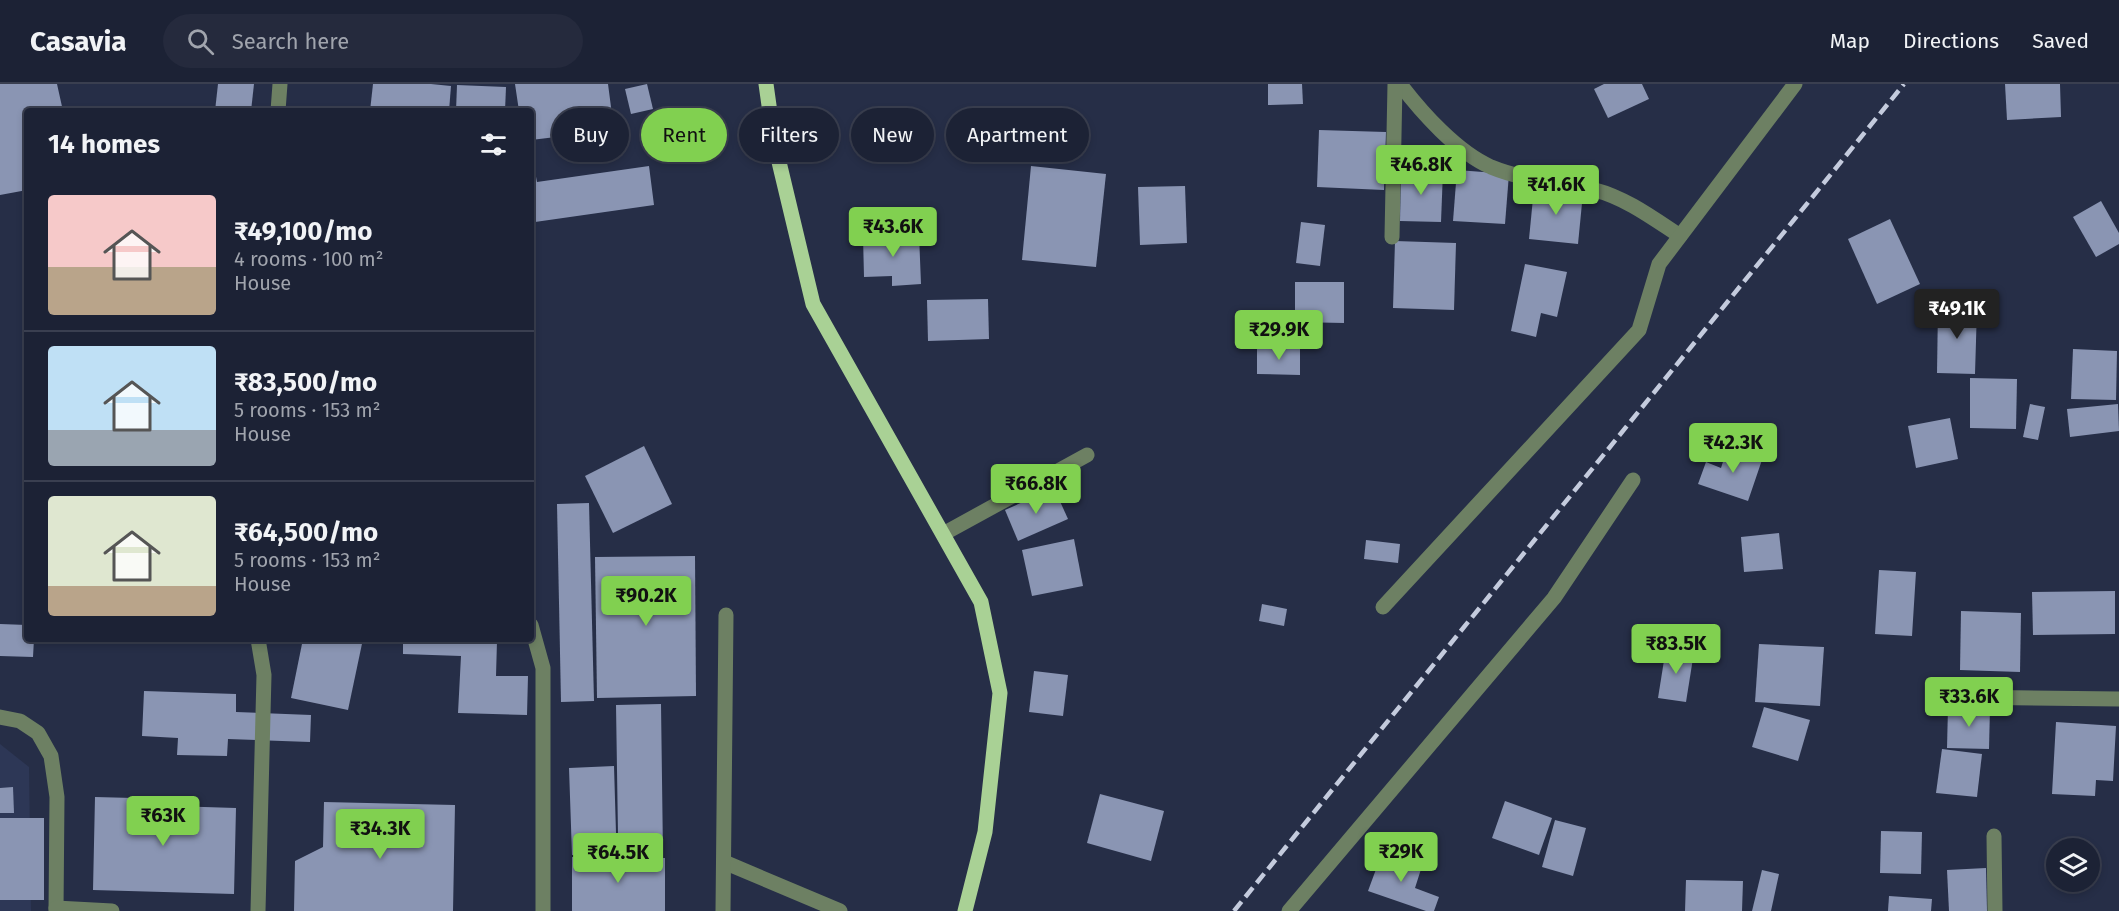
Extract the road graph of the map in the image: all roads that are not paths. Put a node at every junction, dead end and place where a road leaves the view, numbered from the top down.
1 (280, 84) edge
2 (766, 84) edge
3 (1395, 84) edge
4 (1400, 84) edge
5 (1795, 84) edge
6 (278, 108) edge
7 (1680, 236) junction
8 (1392, 237) dead end
9 (1087, 455) dead end
10 (1633, 480) dead end
11 (943, 534) junction
12 (1383, 607) dead end
13 (726, 615) dead end
14 (534, 636) edge
15 (258, 642) edge
16 (1959, 697) dead end
17 (2119, 699) edge
18 (0, 717) edge
19 (1994, 836) dead end
20 (724, 862) junction
21 (56, 910) edge
22 (112, 911) edge
23 (258, 911) edge
24 (543, 911) edge
25 (723, 911) edge
26 (840, 911) edge
27 (965, 911) edge
28 (1289, 911) edge
29 (1995, 911) edge

1 - 6 street
2 - 11 main road
3 - 8 street
4 - 7 street
5 - 7 street
7 - 12 street
9 - 11 street
10 - 28 street
11 - 27 main road
13 - 20 street
14 - 24 street
15 - 23 street
16 - 17 street
18 - 21 street
19 - 29 street
20 - 25 street
20 - 26 street
21 - 22 street

